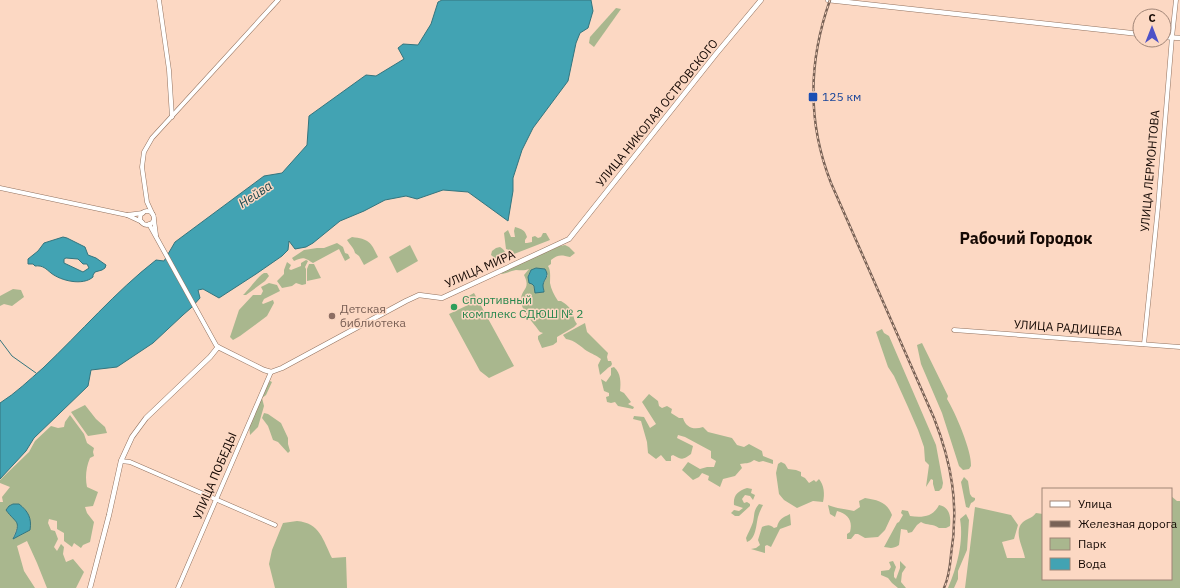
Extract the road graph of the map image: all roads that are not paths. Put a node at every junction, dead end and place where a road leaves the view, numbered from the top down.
1 (159, 0) edge
2 (278, 0) edge
3 (761, 0) edge
4 (828, 0) edge
5 (1176, 0) edge
6 (1132, 33) edge
7 (1172, 37) joint
8 (1180, 38) edge
9 (1171, 48) edge
10 (172, 117) junction
11 (0, 188) edge
12 (147, 202) junction
13 (143, 213) junction
14 (127, 215) junction
15 (153, 217) junction
16 (142, 222) junction
17 (149, 224) junction
18 (157, 238) junction
19 (569, 239) joint
20 (954, 330) dead end
21 (1144, 344) junction
22 (218, 347) junction
23 (1180, 347) edge
24 (271, 372) junction
25 (121, 461) junction
26 (216, 500) junction
27 (275, 525) dead end
28 (90, 588) edge
29 (178, 588) edge

1 - 10 street
2 - 10 street
3 - 19 main road, УЛИЦА НИКОЛАЯ ОСТРОВСКОГО
4 - 6 main road
5 - 7 street, УЛИЦА ЛЕРМОНТОВА
7 - 8 main road
9 - 21 street, УЛИЦА ЛЕРМОНТОВА
10 - 12 street
11 - 14 street
12 - 13 street
12 - 15 street
13 - 14 street
13 - 15 street
13 - 16 street
14 - 16 street
15 - 17 street
15 - 18 street
16 - 17 street
17 - 18 street
18 - 22 street
19 - 24 main road, УЛИЦА МИРА
20 - 21 street, УЛИЦА РАДИЩЕВА
21 - 23 street, УЛИЦА РАДИЩЕВА
22 - 24 main road
22 - 25 main road
24 - 26 street, УЛИЦА ПОБЕДЫ
25 - 26 street
25 - 28 main road
26 - 27 street
26 - 29 street, УЛИЦА ПОБЕДЫ

